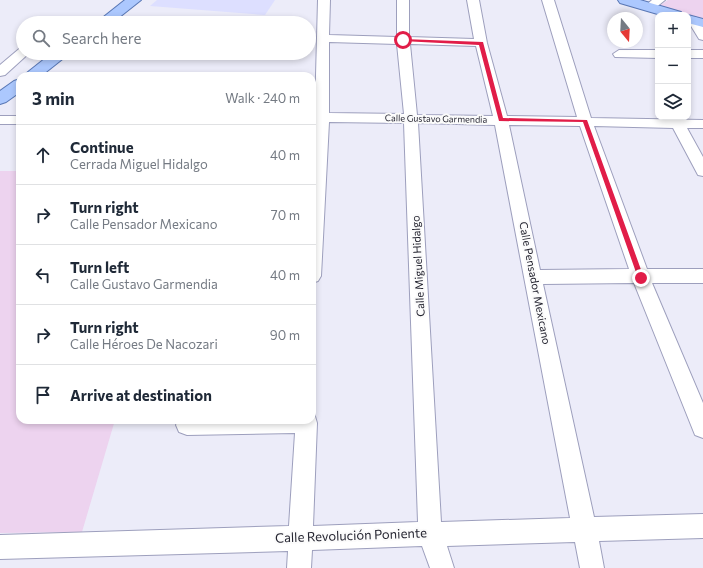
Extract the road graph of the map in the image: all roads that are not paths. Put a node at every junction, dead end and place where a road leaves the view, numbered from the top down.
1 (134, 0) edge
2 (324, 0) edge
3 (404, 0) edge
4 (473, 0) edge
5 (548, 0) edge
6 (627, 0) edge
7 (654, 3) edge
8 (670, 12) edge
9 (112, 16) edge
10 (695, 21) edge
11 (703, 36) edge
12 (322, 38) junction
13 (403, 40) junction
14 (481, 43) junction
15 (619, 54) dead end
16 (655, 54) edge
17 (691, 54) edge
18 (703, 54) edge
19 (16, 58) edge
20 (53, 60) edge
21 (0, 72) edge
22 (36, 72) edge
23 (16, 87) edge
24 (0, 99) edge
25 (317, 117) edge
26 (411, 119) junction
27 (0, 120) edge
28 (16, 120) edge
29 (501, 120) junction
30 (585, 121) junction
31 (678, 124) junction
32 (703, 124) edge
33 (316, 144) edge
34 (703, 171) edge
35 (703, 276) edge
36 (534, 277) junction
37 (641, 278) junction
38 (227, 424) edge
39 (306, 424) edge
40 (187, 425) dead end
41 (703, 428) edge
42 (703, 526) edge
43 (584, 530) junction
44 (430, 533) junction
45 (301, 537) junction
46 (0, 546) edge
47 (299, 568) edge
48 (442, 568) edge
49 (592, 568) edge

1 - 9 main road
2 - 12 street
3 - 13 street, Calle Miguel Hidalgo
4 - 14 street, Calle Pensador Mexicano
5 - 30 street
6 - 7 main road
7 - 8 main road
10 - 11 street
12 - 13 street
12 - 25 street
13 - 14 street
13 - 26 street, Calle Miguel Hidalgo
14 - 29 street, Calle Pensador Mexicano
15 - 16 street
17 - 18 street
19 - 21 street
20 - 22 main road
23 - 24 main road
25 - 26 street, Calle Gustavo Garmendia
25 - 33 street
26 - 29 street, Calle Gustavo Garmendia
26 - 44 street, Calle Miguel Hidalgo
27 - 28 street
29 - 30 street, Calle Gustavo Garmendia
29 - 36 street, Calle Pensador Mexicano
30 - 31 street, Calle Gustavo Garmendia
30 - 37 street
31 - 32 street, Calle Gustavo Garmendia
31 - 34 street
35 - 37 street
36 - 37 street
36 - 43 street, Calle Pensador Mexicano
37 - 41 street
38 - 40 street
39 - 45 street
42 - 43 street, Calle Revolución Poniente
43 - 44 street, Calle Revolución Poniente
43 - 49 street, Calle Pensador Mexicano
44 - 45 street, Calle Revolución Poniente
44 - 48 street, Calle Miguel Hidalgo
45 - 46 street, Calle Revolución Poniente
45 - 47 street

